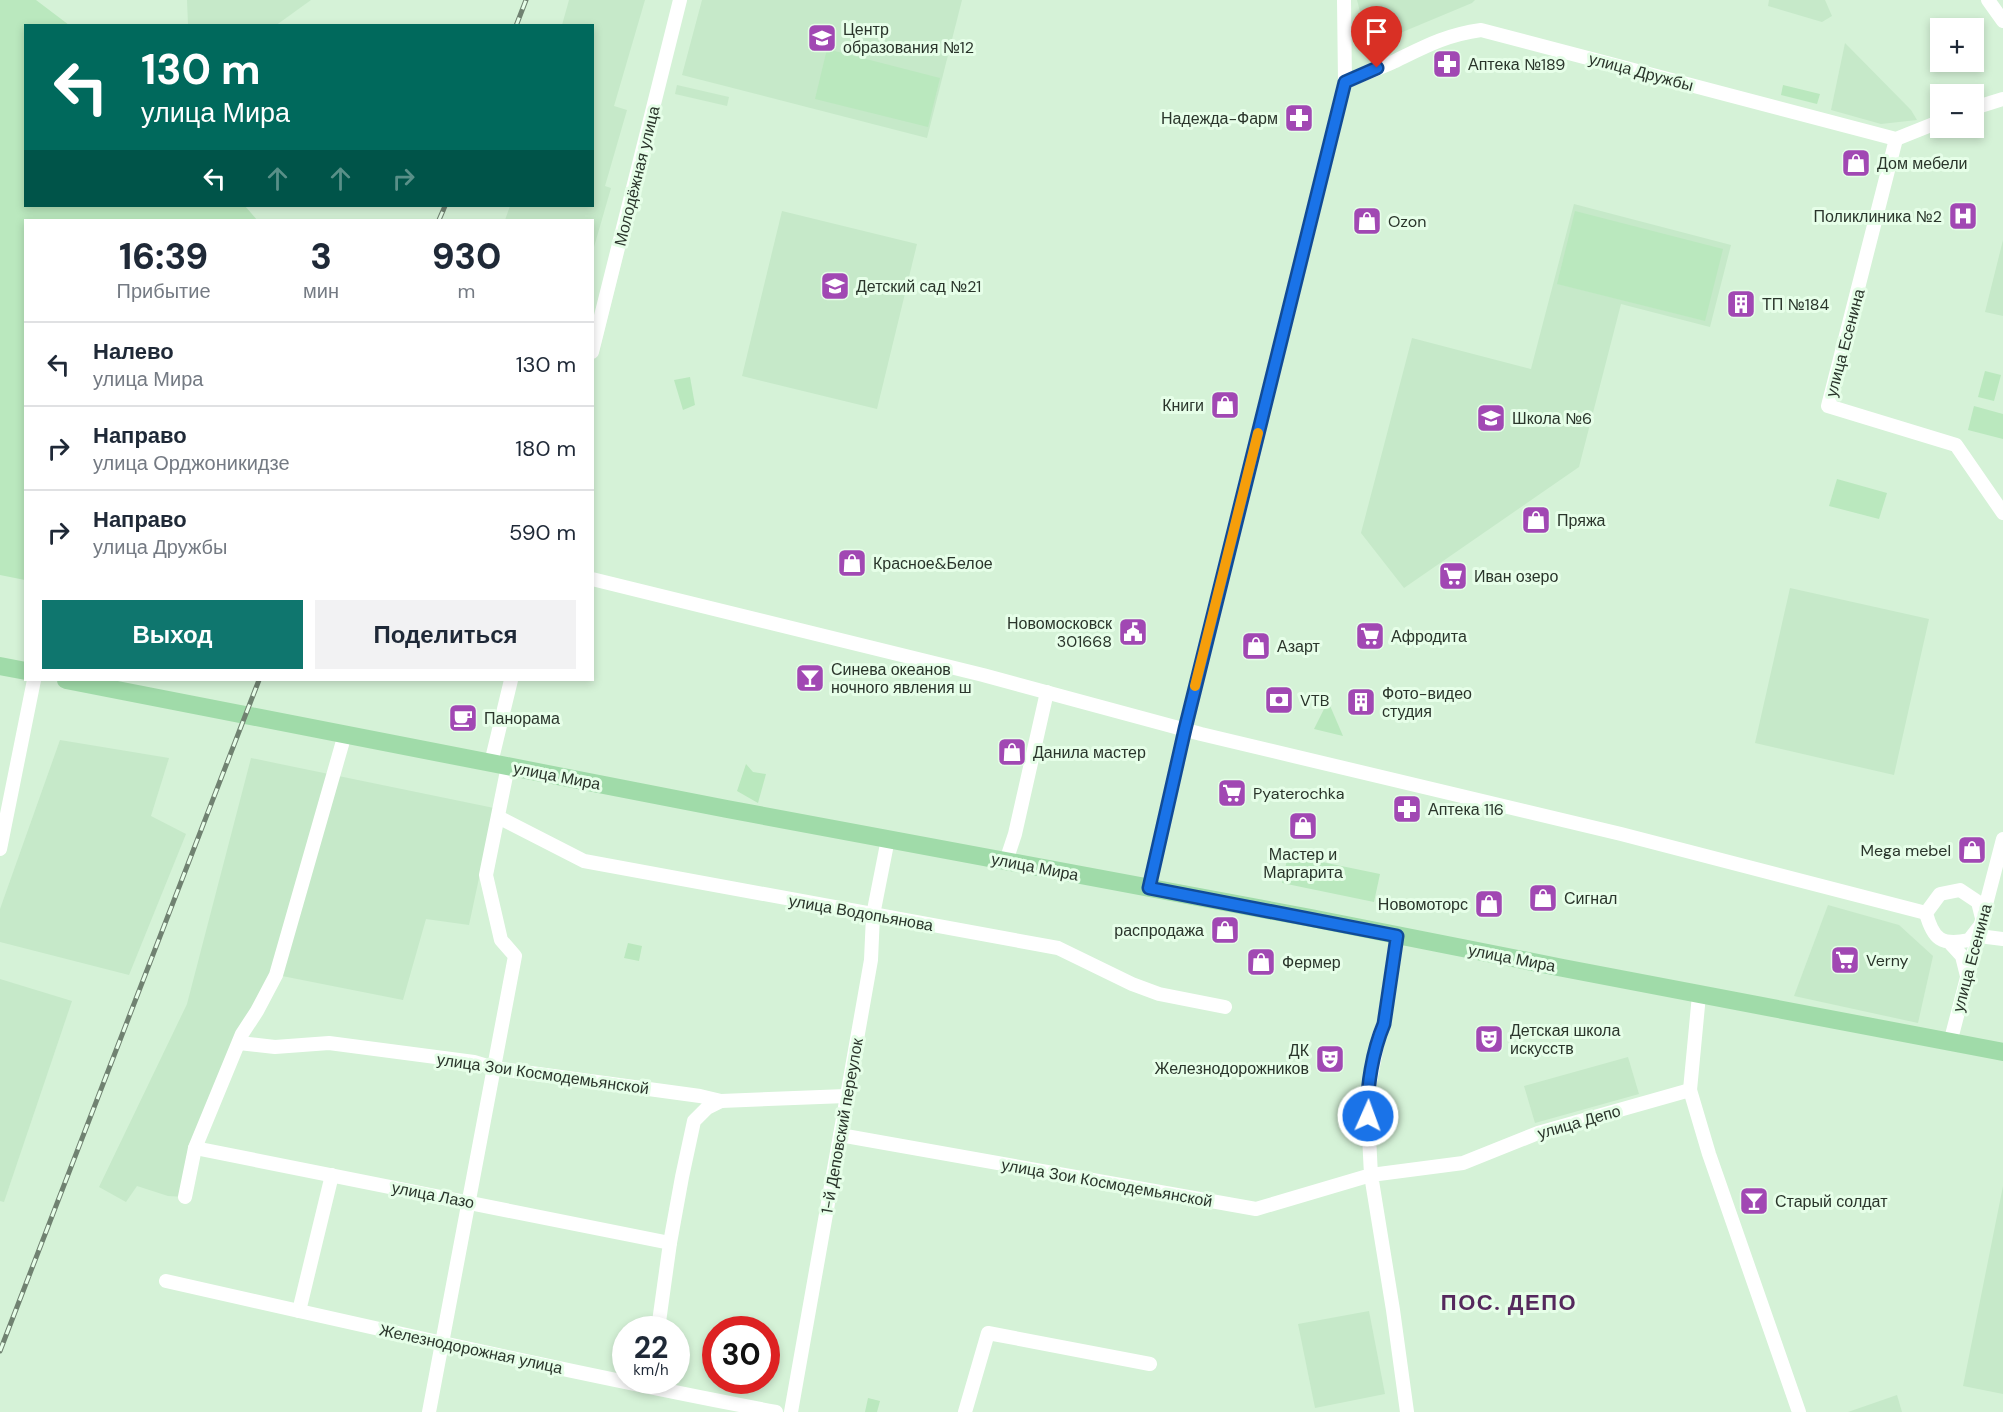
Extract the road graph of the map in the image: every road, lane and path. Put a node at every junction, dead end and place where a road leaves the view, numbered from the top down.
1 (680, 0) edge
2 (1344, 0) edge
3 (1988, 0) edge
4 (2003, 21) edge
5 (1345, 82) junction
6 (2003, 99) edge
7 (1984, 105) edge
8 (1930, 125) edge
9 (1896, 139) junction
10 (594, 344) edge
11 (2003, 513) edge
12 (594, 579) edge
13 (0, 666) edge
14 (24, 671) edge
15 (34, 681) edge
16 (71, 681) edge
17 (511, 681) edge
18 (1047, 692) junction
19 (1185, 729) junction
20 (345, 734) junction
21 (499, 765) junction
22 (498, 816) junction
23 (888, 839) junction
24 (2003, 839) edge
25 (0, 849) edge
26 (1006, 861) junction
27 (1991, 885) junction
28 (1149, 888) junction
29 (1960, 890) junction
30 (1926, 913) junction
31 (873, 915) junction
32 (1983, 921) junction
33 (1397, 936) junction
34 (1979, 936) junction
35 (2003, 939) edge
36 (1951, 944) junction
37 (1967, 979) junction
38 (1699, 994) junction
39 (1225, 1007) dead end
40 (239, 1043) junction
41 (1950, 1043) junction
42 (2003, 1052) edge
43 (494, 1068) junction
44 (1690, 1090) junction
45 (846, 1096) junction
46 (722, 1101) junction
47 (840, 1135) junction
48 (195, 1148) junction
49 (332, 1175) junction
50 (1371, 1175) junction
51 (185, 1197) dead end
52 (468, 1202) junction
53 (670, 1243) junction
54 (166, 1281) dead end
55 (299, 1311) junction
56 (660, 1316) edge
57 (442, 1343) junction
58 (1150, 1364) dead end
59 (612, 1377) edge
60 (690, 1393) edge
61 (429, 1412) edge
62 (776, 1412) edge
63 (791, 1412) edge
64 (965, 1412) edge
65 (1407, 1412) edge
66 (1799, 1412) edge

1 - 10 street, Молодёжная улица
2 - 5 street
3 - 4 street
5 - 9 street, улица Дружбы
5 - 19 street
6 - 7 street
8 - 9 street
9 - 11 street, улица Есенина
12 - 18 street
13 - 14 main road
15 - 25 street
16 - 20 main road, улица Мира
17 - 21 street
18 - 19 street
18 - 26 street
19 - 28 street
19 - 30 street
20 - 21 main road, улица Мира
20 - 40 street
21 - 22 street
21 - 23 main road, улица Мира
22 - 31 street, улица Водопьянова
22 - 43 street
23 - 26 main road, улица Мира
23 - 31 street, 1-й Деповский переулок
24 - 27 street, улица Есенина
26 - 28 main road, улица Мира
27 - 29 street
27 - 32 street, улица Есенина
28 - 33 main road, улица Мира
29 - 30 street
29 - 32 street
30 - 36 street
31 - 39 street, улица Водопьянова
31 - 45 street, 1-й Деповский переулок
32 - 34 street, улица Есенина
32 - 36 street
33 - 38 main road, улица Мира
33 - 50 street
34 - 35 street
34 - 37 street, улица Есенина
36 - 37 street
37 - 41 street, улица Есенина
38 - 41 main road, улица Мира
38 - 44 street
40 - 43 street, улица Зои Космодемьянской
40 - 48 street
41 - 42 main road, улица Мира
43 - 46 street, улица Зои Космодемьянской
43 - 52 street
44 - 50 street, улица Депо
44 - 66 street
45 - 46 street, улица Зои Космодемьянской
45 - 47 street, 1-й Деповский переулок
46 - 53 street
47 - 50 street, улица Зои Космодемьянской
47 - 63 street, 1-й Деповский переулок
48 - 49 street, улица Лазо
48 - 51 street
49 - 52 street, улица Лазо
49 - 55 street
50 - 65 street
52 - 53 street, улица Лазо
52 - 57 street
53 - 56 street
54 - 55 street, Железнодорожная улица
55 - 57 street, Железнодорожная улица
57 - 59 street, Железнодорожная улица
57 - 61 street
58 - 64 street
60 - 62 street, Железнодорожная улица

